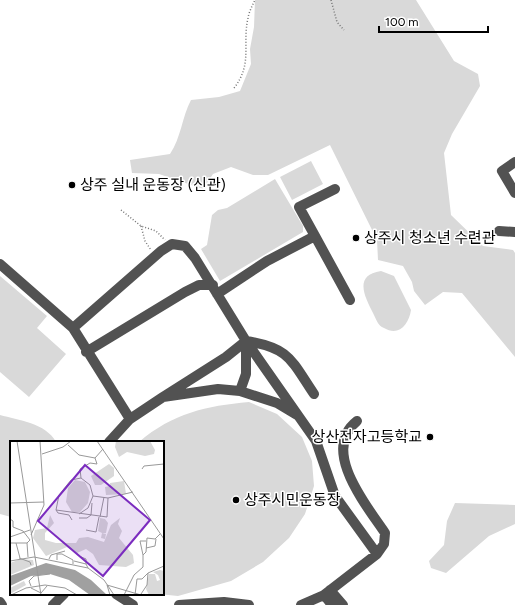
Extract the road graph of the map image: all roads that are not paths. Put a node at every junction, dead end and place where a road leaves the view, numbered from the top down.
1 (515, 162) edge
2 (335, 189) dead end
3 (515, 193) edge
4 (499, 231) dead end
5 (515, 232) edge
6 (315, 236) junction
7 (0, 264) edge
8 (215, 290) junction
9 (350, 300) dead end
10 (73, 328) junction
11 (246, 341) junction
12 (86, 352) junction
13 (240, 391) junction
14 (314, 394) dead end
15 (163, 397) junction
16 (300, 416) junction
17 (130, 419) junction
18 (357, 421) dead end
19 (110, 441) edge
20 (377, 554) junction
21 (327, 592) junction
22 (63, 595) edge
23 (118, 595) edge
24 (0, 602) edge
25 (2, 605) edge
26 (53, 605) edge
27 (133, 605) edge
28 (179, 605) edge
29 (249, 605) edge
30 (301, 605) edge
31 (332, 605) edge
32 (343, 605) edge

1 - 3 street
2 - 6 street
4 - 5 street
6 - 8 street
6 - 9 street
7 - 10 street
8 - 10 street
8 - 11 street
8 - 12 street
10 - 12 street
11 - 13 street
11 - 14 street
11 - 15 street
11 - 16 street
12 - 17 street
13 - 15 street
13 - 16 street
15 - 17 street
16 - 20 street
17 - 19 street
18 - 20 street
20 - 21 street
21 - 30 street
21 - 31 street
21 - 32 street
22 - 26 street
23 - 27 street
24 - 25 street
28 - 29 street

